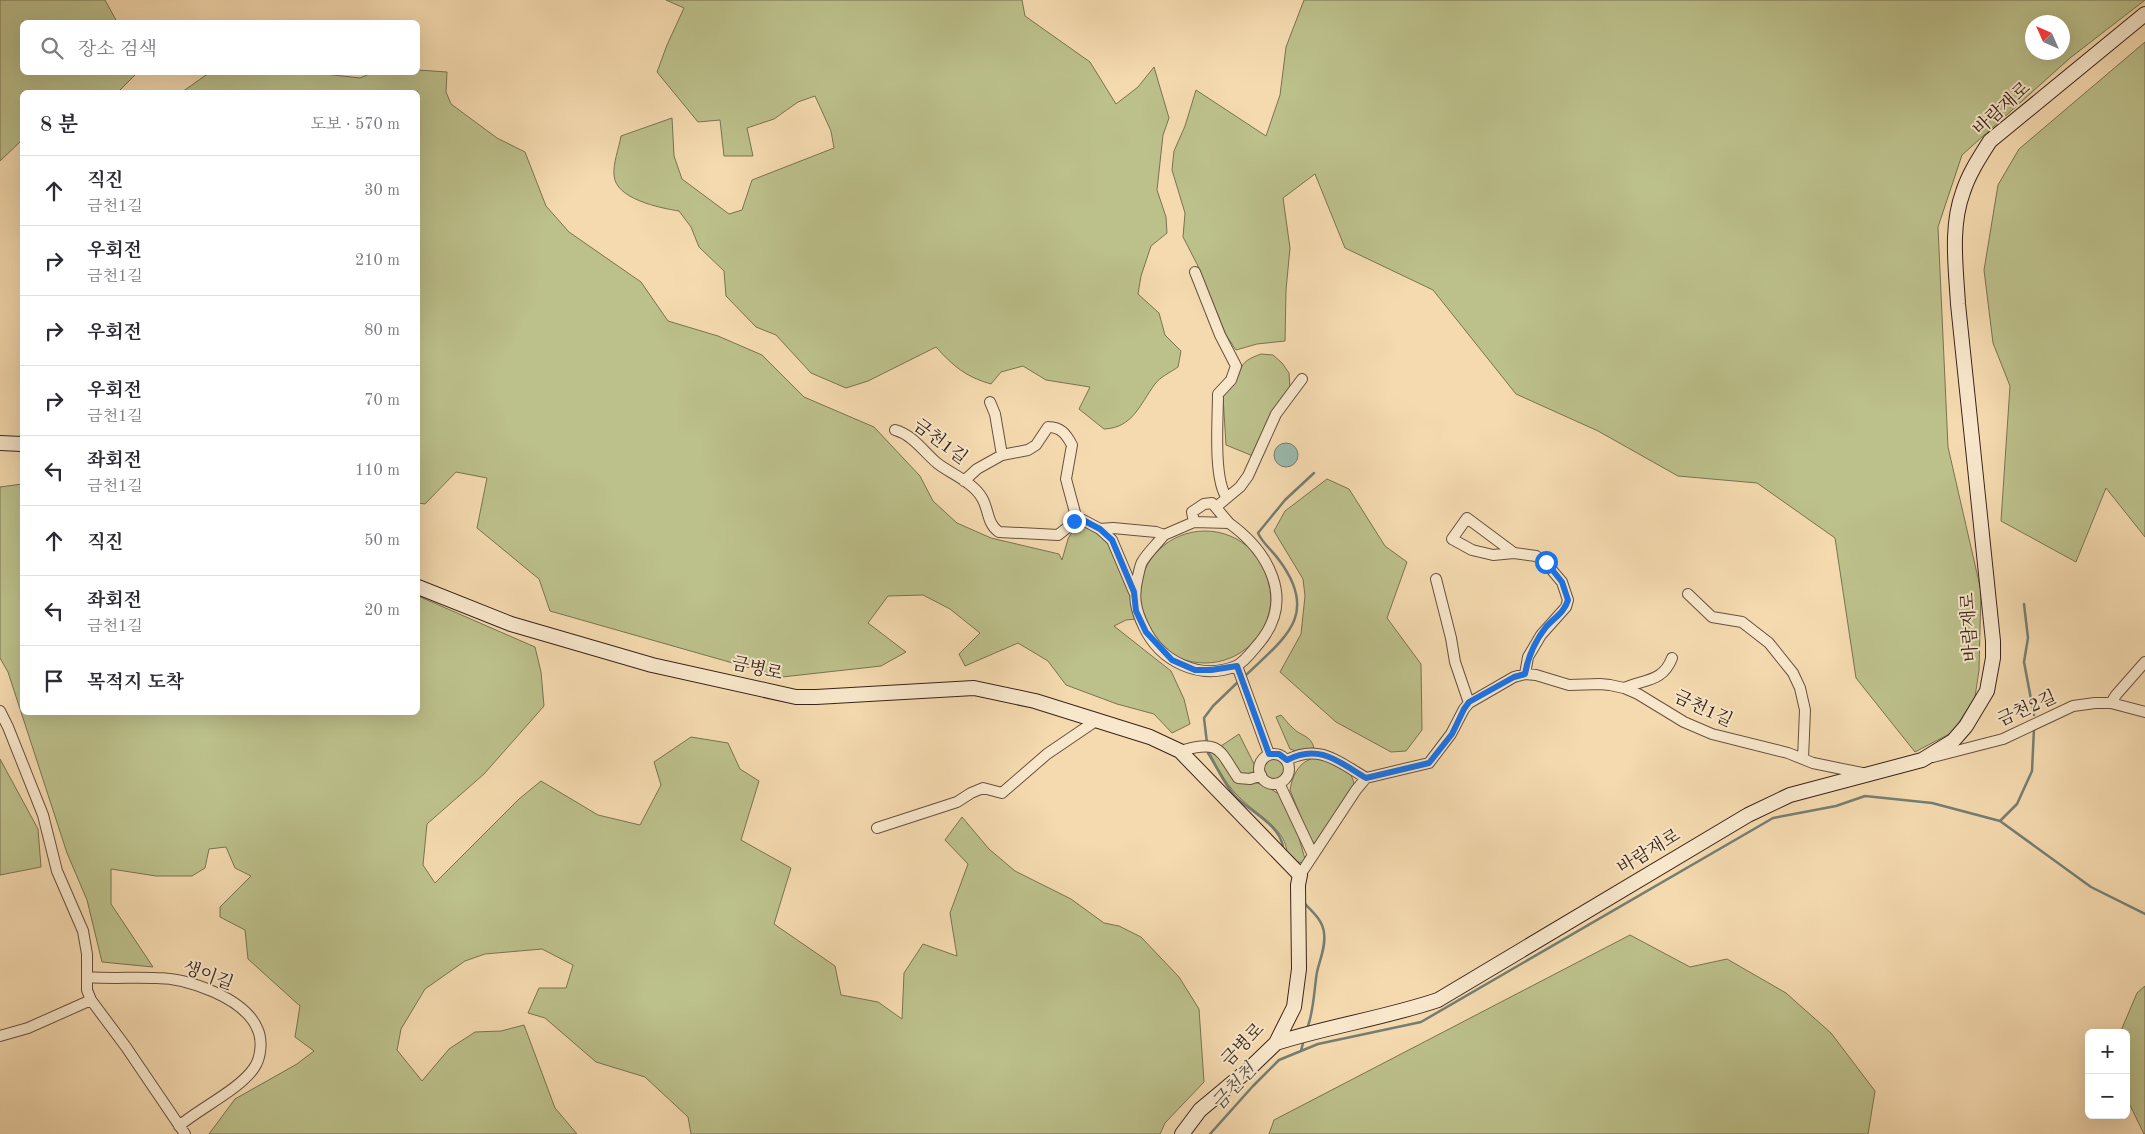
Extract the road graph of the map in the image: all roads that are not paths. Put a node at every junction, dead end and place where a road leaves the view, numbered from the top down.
1 (2145, 14) edge
2 (1195, 272) dead end
3 (1302, 379) dead end
4 (990, 402) dead end
5 (895, 430) dead end
6 (0, 443) edge
7 (20, 444) edge
8 (1002, 455) junction
9 (964, 481) junction
10 (1227, 498) junction
11 (1216, 507) junction
12 (1077, 520) junction
13 (1194, 522) junction
14 (1229, 523) junction
15 (1100, 529) junction
16 (1164, 535) junction
17 (1514, 553) junction
18 (1436, 579) dead end
19 (420, 588) edge
20 (1134, 592) junction
21 (1688, 594) dead end
22 (1672, 658) dead end
23 (2145, 662) edge
24 (1238, 669) junction
25 (1525, 674) junction
26 (1624, 688) junction
27 (1469, 702) junction
28 (2112, 703) junction
29 (0, 712) edge
30 (2145, 712) edge
31 (1097, 720) junction
32 (1180, 751) junction
33 (1269, 754) junction
34 (1803, 759) junction
35 (1287, 760) junction
36 (1922, 760) junction
37 (1870, 774) junction
38 (1261, 775) junction
39 (1366, 778) junction
40 (1279, 783) junction
41 (878, 828) dead end
42 (1313, 855) junction
43 (1299, 880) junction
44 (88, 977) junction
45 (91, 1000) junction
46 (0, 1036) edge
47 (1276, 1043) junction
48 (182, 1130) edge
49 (1182, 1134) edge

1 - 36 street, 바람재로
2 - 10 street
3 - 10 street
4 - 8 street
5 - 9 street, 금천1길
6 - 7 street
8 - 9 street, 금천1길
8 - 12 street, 금천1길
9 - 12 street, 금천1길
10 - 11 street
11 - 13 street
11 - 14 street
12 - 15 street
13 - 14 street
13 - 16 street
14 - 24 street
15 - 16 street
15 - 20 street
16 - 20 street
17 - 17 street
17 - 25 street
18 - 27 street
19 - 31 street, 금병로
20 - 24 street
21 - 34 street
22 - 26 street
23 - 28 street
24 - 33 street
25 - 26 street, 금천1길
25 - 27 street
26 - 34 street, 금천1길
27 - 39 street
28 - 30 street, 금천2길
28 - 36 street, 금천2길
29 - 44 street, 생이길
31 - 32 street, 금병로
31 - 41 street
32 - 38 street
32 - 43 street, 금병로
33 - 35 street
33 - 38 street
34 - 37 street, 금천1길
35 - 39 street
35 - 40 street
36 - 37 street, 바람재로
37 - 47 street, 바람재로
38 - 40 street
39 - 42 street
40 - 42 street
42 - 43 street
43 - 47 street, 금병로
44 - 45 street, 생이길
44 - 48 street, 생이길
45 - 46 street
45 - 48 street, 생이길
47 - 49 street, 금병로

